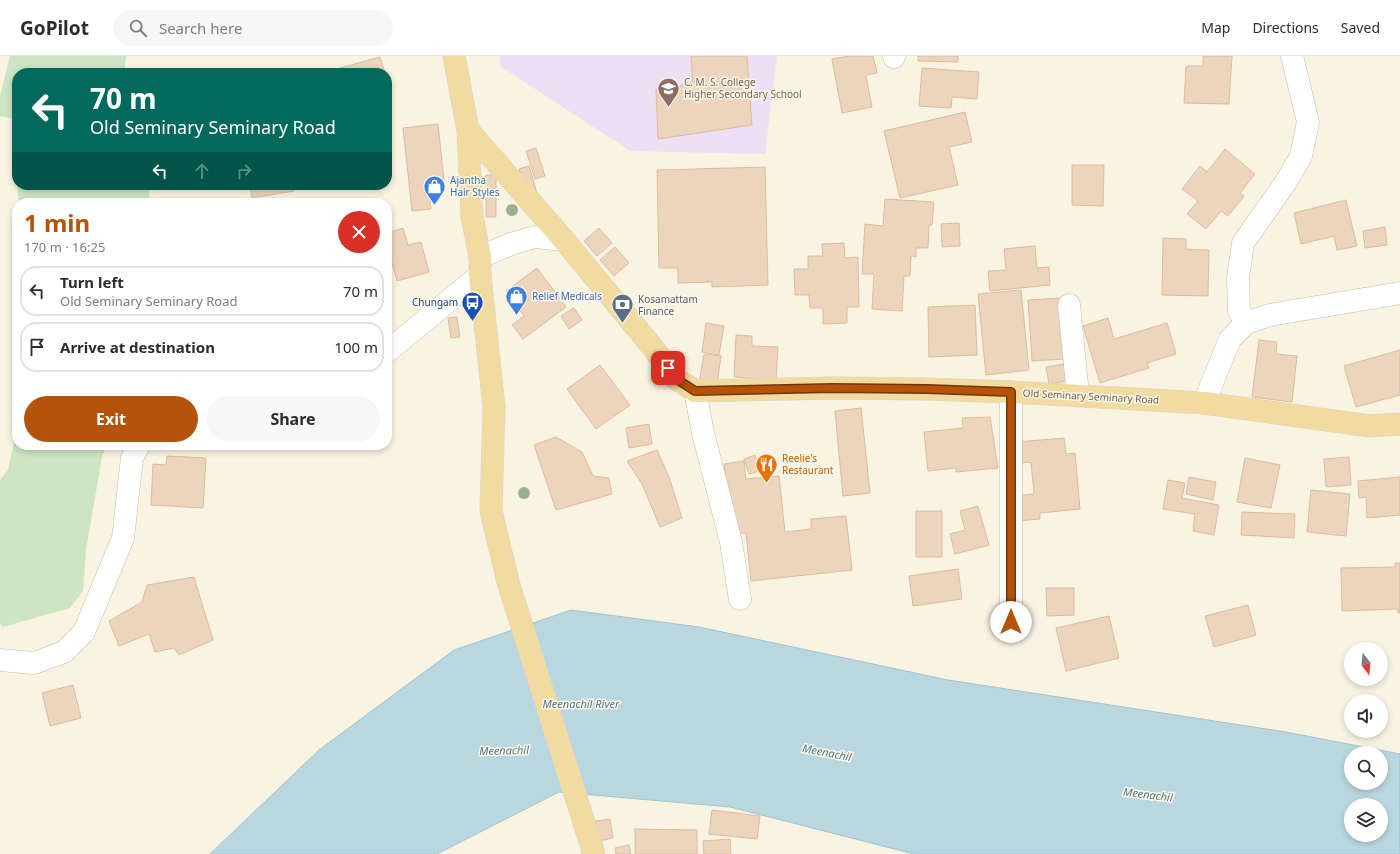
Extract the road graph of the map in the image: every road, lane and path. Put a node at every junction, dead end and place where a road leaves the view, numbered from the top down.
1 (454, 56) edge
2 (1292, 56) edge
3 (468, 130) junction
4 (564, 240) junction
5 (480, 266) junction
6 (1400, 293) edge
7 (1069, 305) dead end
8 (1246, 323) junction
9 (392, 347) edge
10 (695, 391) junction
11 (1011, 392) junction
12 (1078, 395) junction
13 (1204, 403) junction
14 (1400, 424) edge
15 (136, 450) edge
16 (740, 600) dead end
17 (1011, 622) dead end
18 (0, 660) edge
19 (594, 854) edge

1 - 3 main road
2 - 8 street
3 - 4 main road
3 - 5 main road
4 - 5 street
4 - 10 main road
5 - 9 street
5 - 19 main road
6 - 8 street
7 - 12 street
8 - 13 street
10 - 11 main road, Old Seminary Seminary Road
10 - 16 street
11 - 12 main road, Old Seminary Seminary Road
11 - 17 street
12 - 13 main road, Old Seminary Seminary Road
13 - 14 main road, Old Seminary Seminary Road
15 - 18 street

